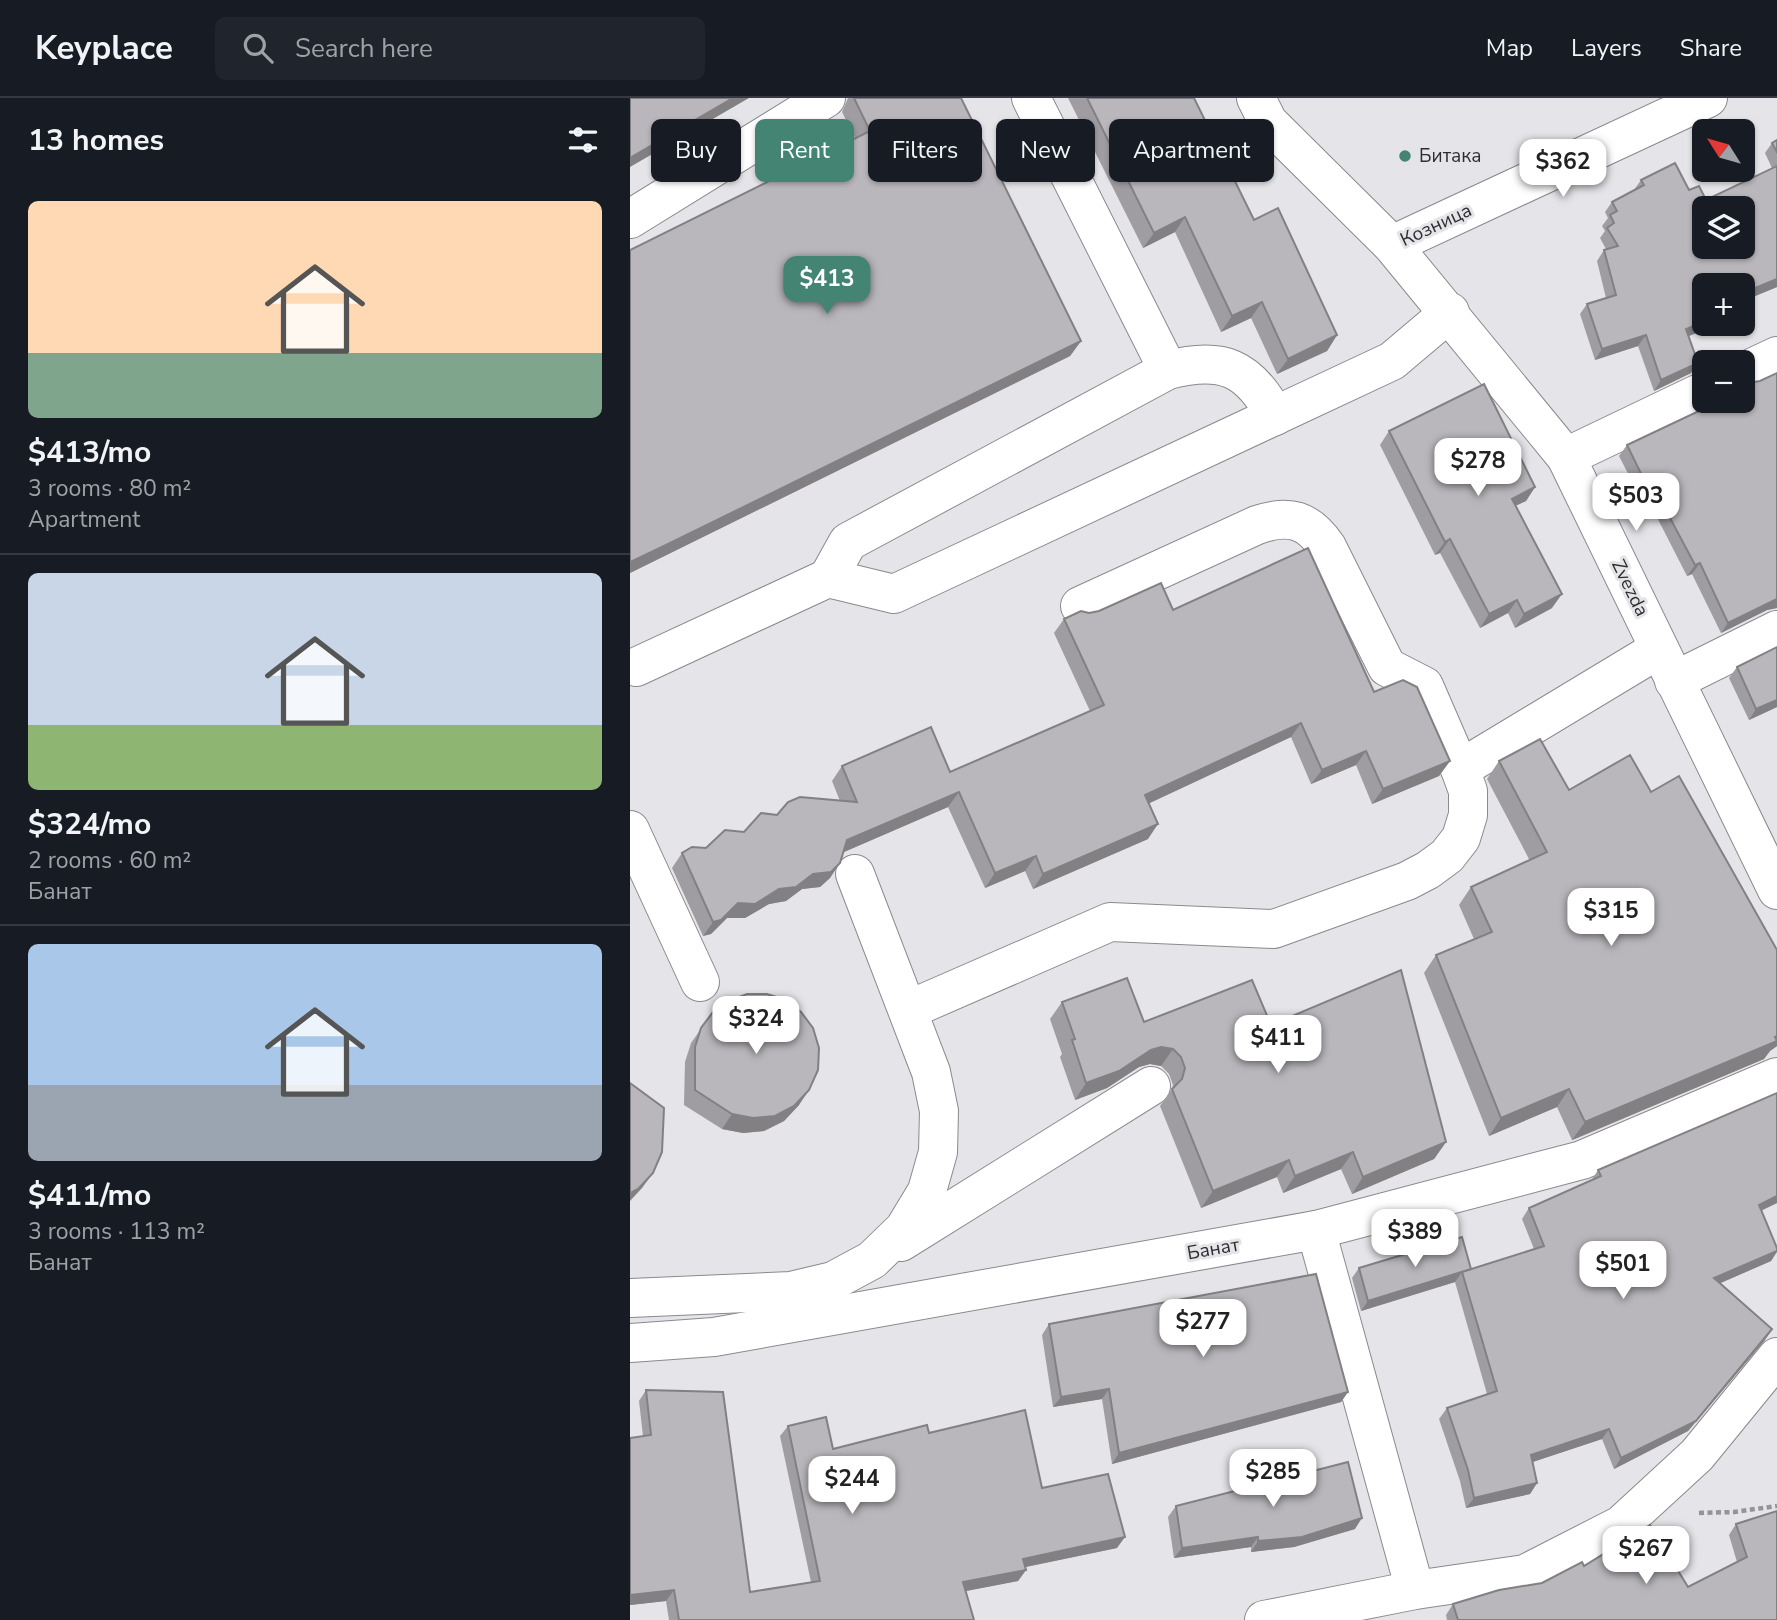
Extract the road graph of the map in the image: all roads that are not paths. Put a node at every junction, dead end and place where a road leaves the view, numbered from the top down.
1 (826, 98) edge
2 (1031, 98) edge
3 (1256, 98) edge
4 (1695, 101) edge
5 (630, 219) edge
6 (1392, 245) junction
7 (1450, 312) junction
8 (1777, 356) edge
9 (1755, 366) edge
10 (1168, 370) junction
11 (1692, 396) edge
12 (1275, 416) junction
13 (1566, 457) junction
14 (828, 578) junction
15 (1080, 606) dead end
16 (1777, 630) edge
17 (1666, 665) junction
18 (636, 667) dead end
19 (1460, 769) junction
20 (634, 850) edge
21 (855, 874) dead end
22 (1774, 879) edge
23 (700, 982) dead end
24 (908, 1010) junction
25 (1777, 1077) edge
26 (1152, 1086) edge
27 (1316, 1230) junction
28 (872, 1260) junction
29 (630, 1298) edge
30 (630, 1342) edge
31 (1777, 1357) edge
32 (1415, 1590) junction
33 (1264, 1620) edge

1 - 5 street
2 - 10 street
3 - 6 street, Zvezda
4 - 6 street, Козница
6 - 7 street, Zvezda
7 - 12 street
7 - 13 street, Zvezda
8 - 9 street
10 - 12 street
10 - 14 street
11 - 13 street
12 - 14 street
13 - 17 street, Zvezda
14 - 18 street
15 - 19 street
16 - 17 street
17 - 19 street
17 - 22 street, Zvezda
19 - 24 street
20 - 23 street
21 - 24 street
24 - 28 street
25 - 27 street, Банат
26 - 28 street
27 - 30 street, Банат
27 - 32 street
28 - 29 street
31 - 32 street
32 - 33 street

